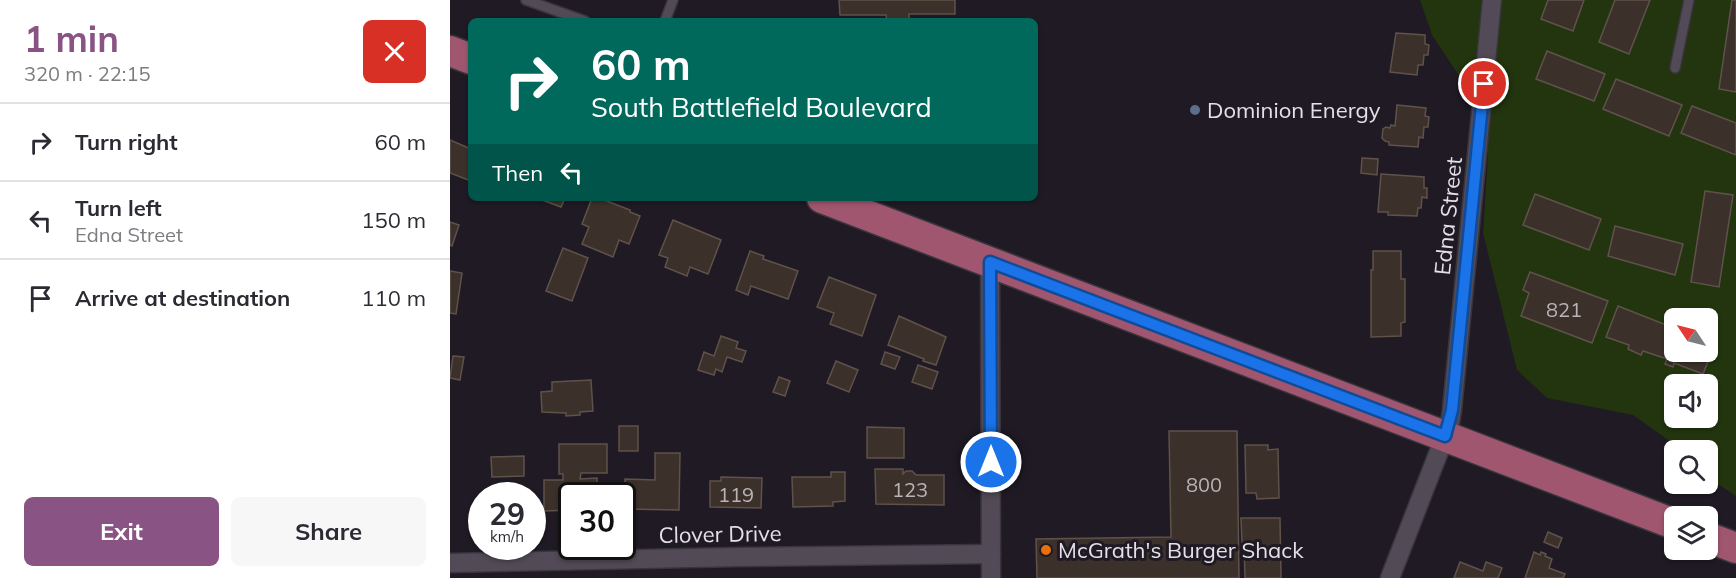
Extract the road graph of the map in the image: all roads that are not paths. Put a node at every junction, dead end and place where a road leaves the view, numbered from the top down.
1 (526, 0) edge
2 (673, 0) edge
3 (1492, 0) edge
4 (1689, 0) edge
5 (577, 18) edge
6 (666, 18) edge
7 (450, 51) edge
8 (468, 58) edge
9 (1675, 68) dead end
10 (830, 201) edge
11 (990, 262) junction
12 (1445, 436) junction
13 (1664, 520) edge
14 (991, 555) junction
15 (457, 568) edge
16 (991, 578) edge
17 (1390, 578) edge

1 - 5 lane
2 - 6 lane
3 - 12 street, Edna Street
4 - 9 lane
7 - 8 main road
10 - 11 main road
11 - 12 main road
11 - 14 street
12 - 13 main road
12 - 17 street, Edna Street
14 - 15 street, Clover Drive
14 - 16 street

